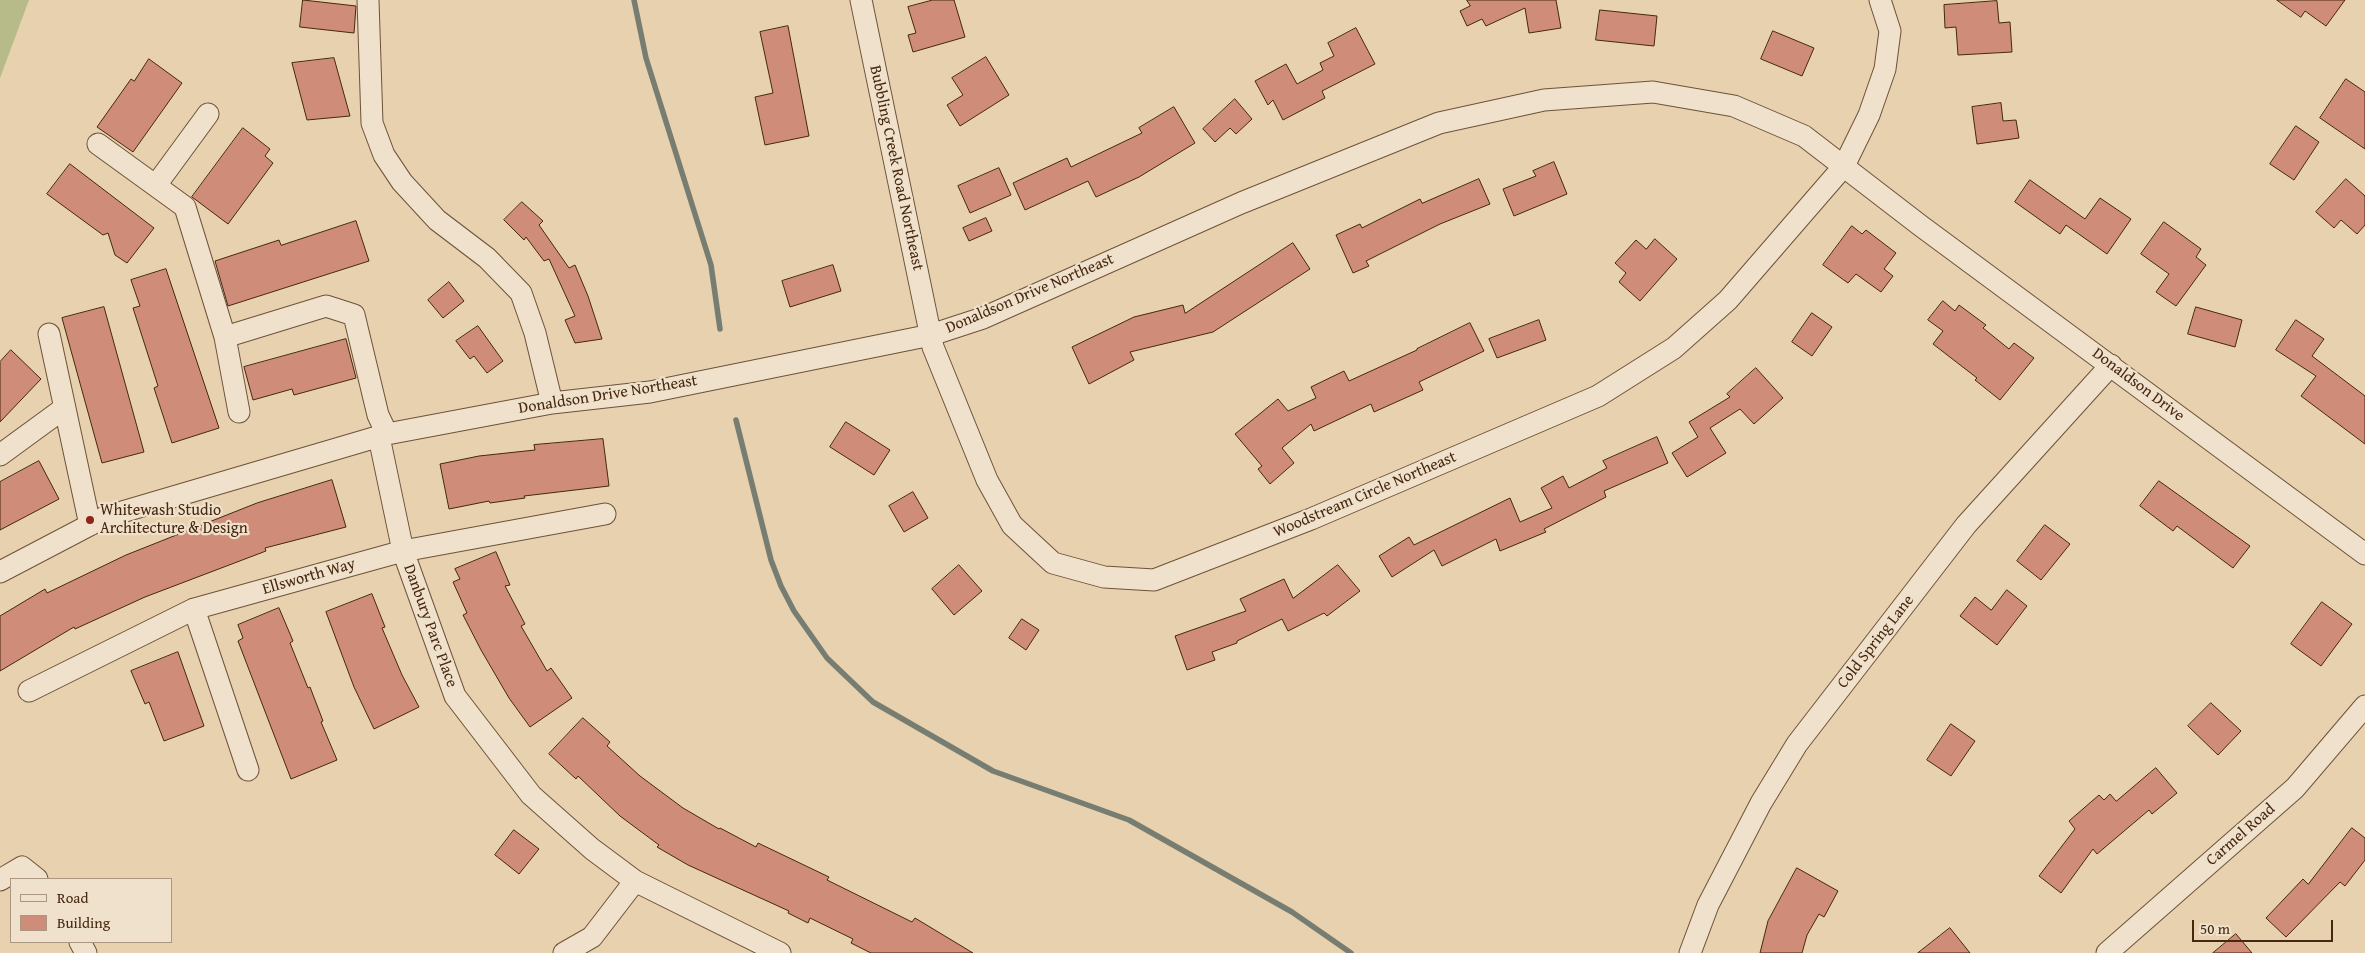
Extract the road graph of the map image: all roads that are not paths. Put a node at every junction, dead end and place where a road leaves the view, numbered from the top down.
1 (368, 0) edge
2 (861, 0) edge
3 (1880, 0) edge
4 (208, 114) dead end
5 (98, 144) dead end
6 (1844, 166) junction
7 (156, 185) junction
8 (1910, 217) joint
9 (49, 334) dead end
10 (931, 335) junction
11 (225, 337) junction
12 (2111, 365) junction
13 (552, 403) junction
14 (63, 409) junction
15 (239, 412) dead end
16 (383, 436) junction
17 (0, 455) edge
18 (605, 514) dead end
19 (90, 525) junction
20 (403, 551) junction
21 (2365, 554) edge
22 (0, 572) edge
23 (194, 609) junction
24 (29, 691) dead end
25 (2365, 706) edge
26 (248, 770) dead end
27 (36, 878) edge
28 (0, 880) edge
29 (635, 881) junction
30 (564, 953) edge
31 (780, 953) edge
32 (1690, 953) edge
33 (2106, 953) edge

1 - 13 street
2 - 10 street, Bubbling Creek Road Northeast
3 - 6 street, Woodstream Circle Northeast
4 - 7 street
5 - 7 street
6 - 8 street, Donaldson Drive Northeast
6 - 10 street, Donaldson Drive Northeast
6 - 10 street, Woodstream Circle Northeast
7 - 11 street
8 - 12 street, Donaldson Drive
9 - 14 street
10 - 13 street, Donaldson Drive Northeast
11 - 15 street
11 - 16 street, Danbury Parc Place
12 - 21 street, Donaldson Drive
12 - 32 street, Cold Spring Lane
13 - 16 street, Donaldson Drive Northeast
14 - 17 street
14 - 19 street
16 - 19 street, Donaldson Drive Northeast
16 - 20 street, Danbury Parc Place
18 - 20 street, Ellsworth Way
19 - 22 street, Donaldson Drive Northeast
20 - 23 street, Ellsworth Way
20 - 29 street, Danbury Parc Place
23 - 24 street, Ellsworth Way
23 - 26 street
25 - 33 street, Carmel Road
27 - 28 street
29 - 30 street
29 - 31 street, Danbury Parc Place

